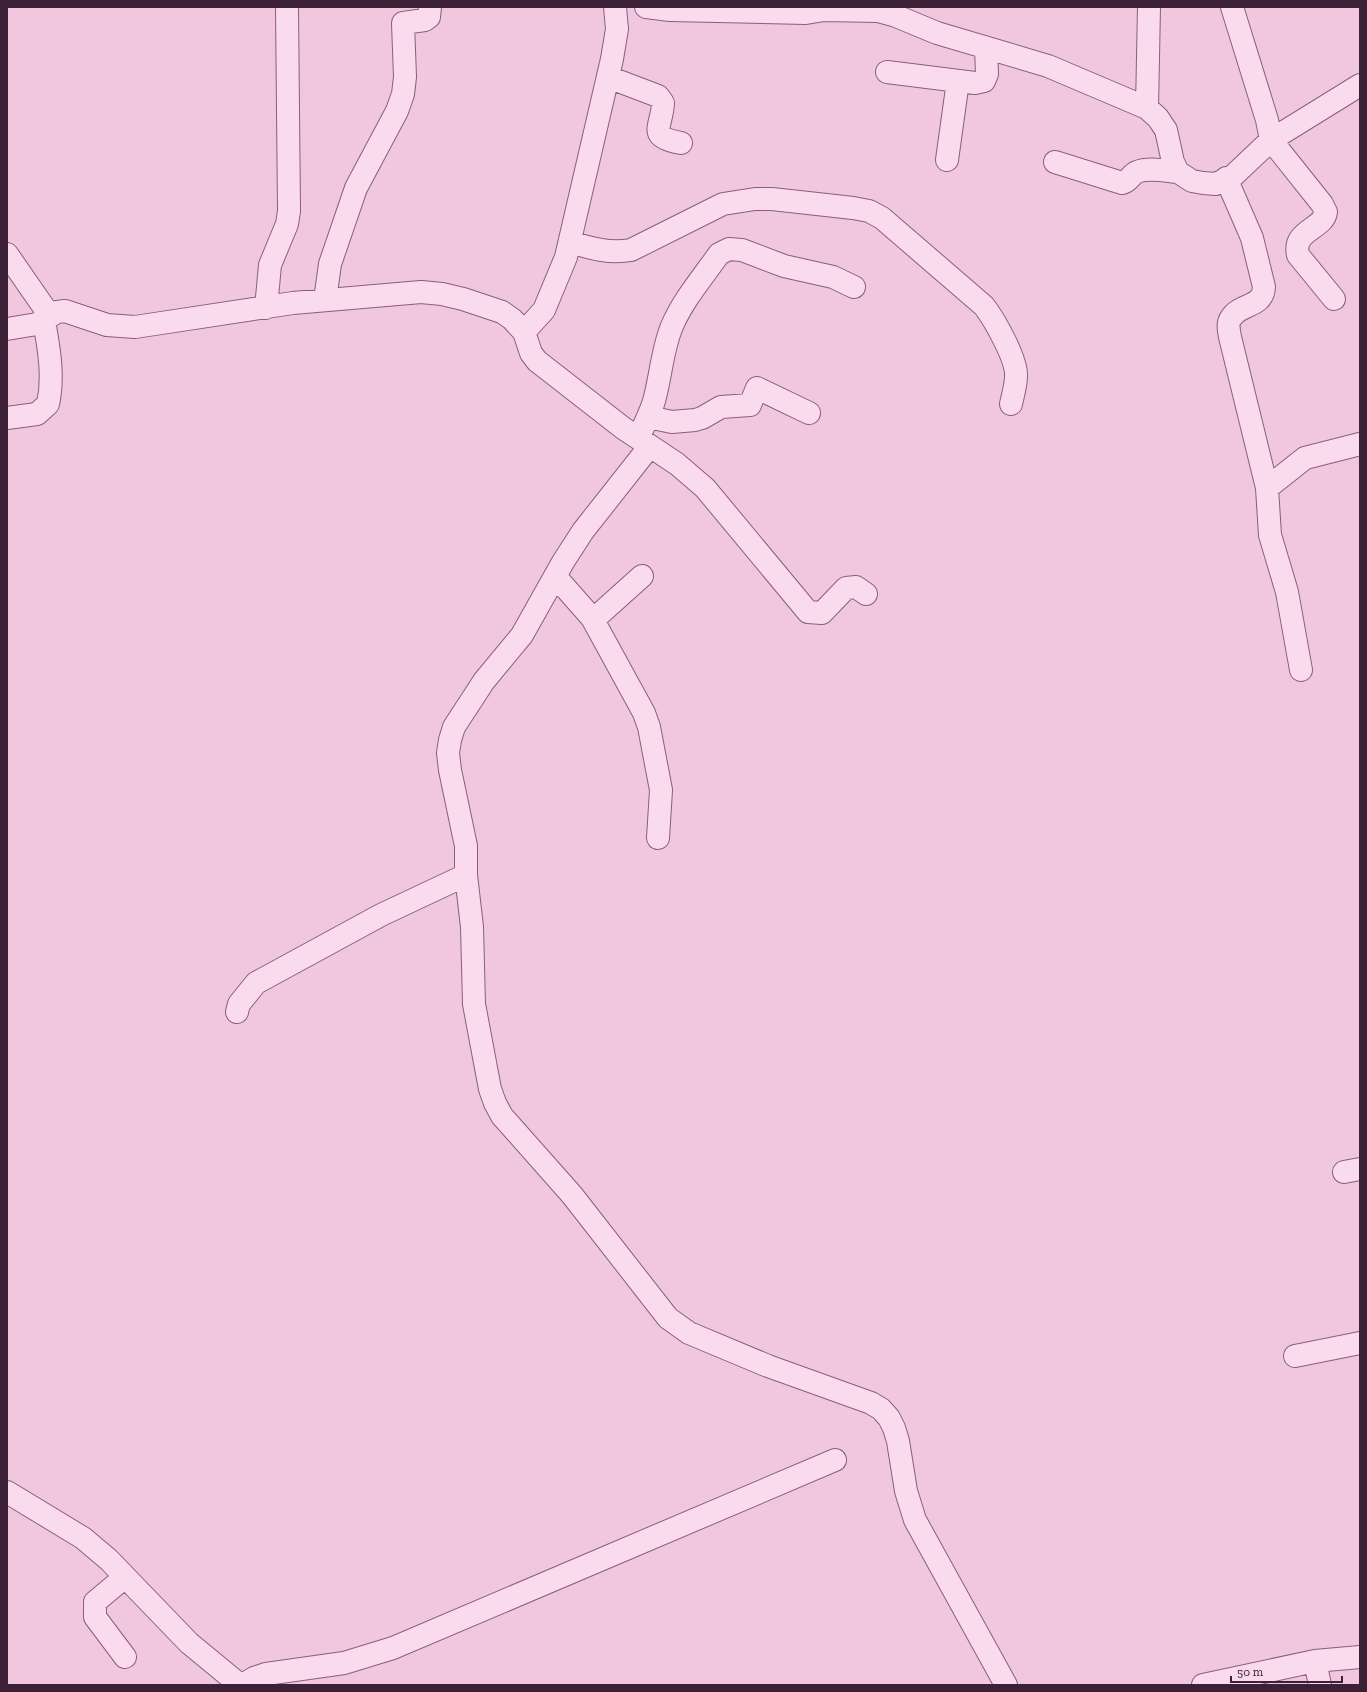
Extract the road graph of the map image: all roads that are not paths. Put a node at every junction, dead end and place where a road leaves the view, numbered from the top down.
1 (287, 7) edge
2 (430, 7) edge
3 (615, 7) edge
4 (646, 7) edge
5 (1149, 7) edge
6 (1232, 7) edge
7 (986, 48) junction
8 (887, 72) dead end
9 (608, 77) junction
10 (958, 81) junction
11 (1360, 85) edge
12 (1147, 108) junction
13 (1271, 140) junction
14 (681, 143) dead end
15 (947, 160) dead end
16 (1055, 162) dead end
17 (1178, 172) junction
18 (1226, 178) junction
19 (570, 242) junction
20 (7, 254) edge
21 (854, 287) dead end
22 (1334, 299) dead end
23 (325, 300) junction
24 (266, 308) junction
25 (47, 319) junction
26 (7, 329) edge
27 (524, 332) junction
28 (1012, 404) dead end
29 (809, 413) dead end
30 (648, 417) junction
31 (7, 418) edge
32 (644, 442) junction
33 (1360, 444) edge
34 (1267, 488) junction
35 (555, 576) junction
36 (642, 576) dead end
37 (866, 594) dead end
38 (593, 620) junction
39 (1301, 670) dead end
40 (658, 838) dead end
41 (466, 875) junction
42 (237, 1012) dead end
43 (1360, 1343) edge
44 (1295, 1356) dead end
45 (835, 1460) dead end
46 (7, 1492) edge
47 (125, 1577) junction
48 (125, 1657) dead end
49 (1360, 1657) edge
50 (1315, 1661) junction
51 (1225, 1683) edge
52 (241, 1685) edge
53 (1006, 1685) edge
54 (1203, 1685) edge
55 (1320, 1685) edge

1 - 24 street
2 - 23 street
3 - 9 street
4 - 7 street
5 - 12 street
6 - 13 street
7 - 10 street
7 - 12 street
8 - 10 street
9 - 14 street
9 - 19 street
10 - 15 street
11 - 13 street
12 - 17 street
13 - 18 street
13 - 22 street
16 - 17 street
17 - 18 street
18 - 34 street
19 - 27 street
19 - 28 street
20 - 25 street
21 - 30 street
23 - 24 street
23 - 27 street
24 - 25 street
25 - 26 street
25 - 31 street
27 - 32 street
29 - 30 street
30 - 32 street
32 - 35 street
32 - 37 street
33 - 34 street
34 - 39 street
35 - 38 street
35 - 41 street
36 - 38 street
38 - 40 street
41 - 42 street
41 - 53 street
43 - 44 street
45 - 52 street
46 - 47 street
47 - 48 street
47 - 52 street
49 - 50 street
50 - 51 street
50 - 55 street
51 - 54 street

